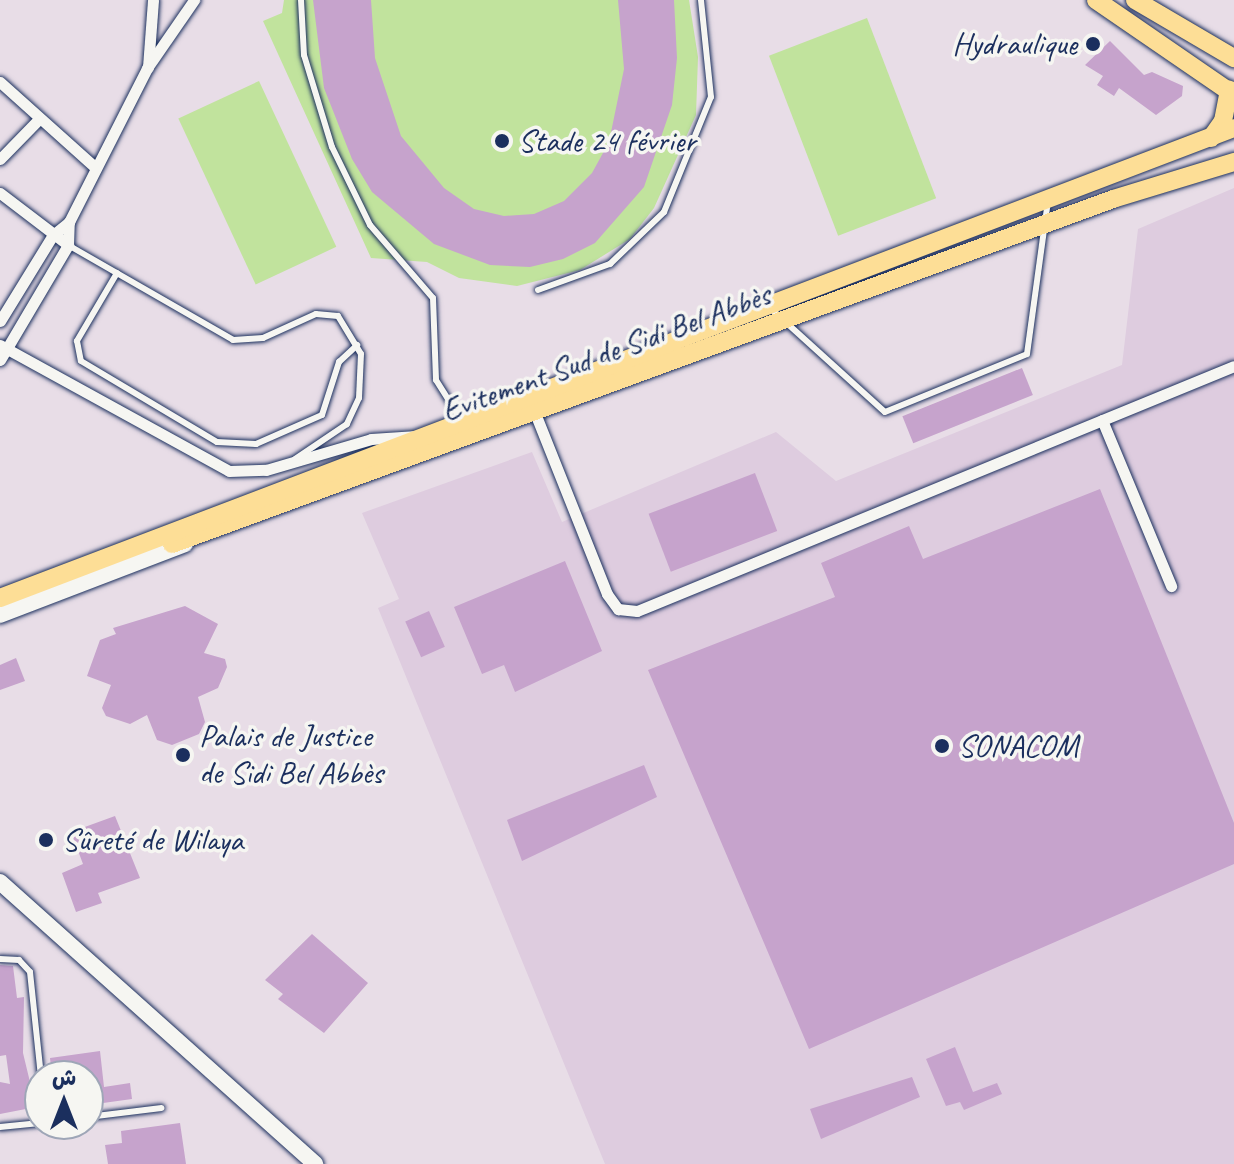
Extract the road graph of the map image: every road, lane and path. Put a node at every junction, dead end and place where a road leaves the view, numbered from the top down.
1 (153, 0) edge
2 (194, 0) edge
3 (301, 0) edge
4 (701, 0) edge
5 (1096, 0) edge
6 (1135, 0) edge
7 (1234, 58) edge
8 (147, 68) junction
9 (0, 82) edge
10 (1231, 93) edge
11 (39, 119) junction
12 (1234, 128) edge
13 (1211, 138) junction
14 (0, 159) edge
15 (1234, 162) edge
16 (96, 168) junction
17 (0, 193) edge
18 (1048, 201) junction
19 (69, 222) junction
20 (1046, 223) junction
21 (53, 235) junction
22 (68, 245) junction
23 (117, 273) junction
24 (538, 290) dead end
25 (776, 314) junction
26 (0, 321) edge
27 (357, 345) junction
28 (2, 351) edge
29 (1234, 366) edge
30 (532, 405) junction
31 (1102, 420) junction
32 (446, 434) junction
33 (292, 462) junction
34 (204, 526) junction
35 (1171, 586) dead end
36 (0, 588) edge
37 (0, 598) edge
38 (0, 606) edge
39 (0, 615) edge
40 (0, 882) edge
41 (0, 959) edge
42 (39, 1060) edge
43 (161, 1108) dead end
44 (104, 1115) edge
45 (24, 1125) edge
46 (0, 1127) edge
47 (315, 1164) edge

1 - 8 street
2 - 8 street
3 - 32 lane
4 - 24 lane
5 - 10 main road
6 - 7 main road
8 - 16 street
9 - 11 street
10 - 13 main road
11 - 14 street
11 - 16 street
12 - 13 main road, Evitement Sud de Sidi Bel Abbès
13 - 18 main road, Evitement Sud de Sidi Bel Abbès
15 - 20 main road, Evitement Sud de Sidi Bel Abbès
16 - 19 street
17 - 21 street
18 - 20 lane
18 - 25 main road, Evitement Sud de Sidi Bel Abbès
19 - 21 street
19 - 22 street
20 - 25 main road, Evitement Sud de Sidi Bel Abbès
20 - 25 lane
21 - 22 street
21 - 26 street
22 - 23 lane
22 - 28 street
23 - 27 lane
23 - 27 lane
25 - 30 main road, Evitement Sud de Sidi Bel Abbès
27 - 33 lane
28 - 33 street
29 - 31 street
30 - 31 street
30 - 32 main road, Evitement Sud de Sidi Bel Abbès
31 - 35 street
32 - 33 street
32 - 34 main road, Evitement Sud de Sidi Bel Abbès
34 - 36 main road
34 - 37 main road
34 - 38 main road, Evitement Sud de Sidi Bel Abbès
34 - 39 main road
40 - 47 main road
41 - 42 lane
43 - 44 lane
45 - 46 lane

